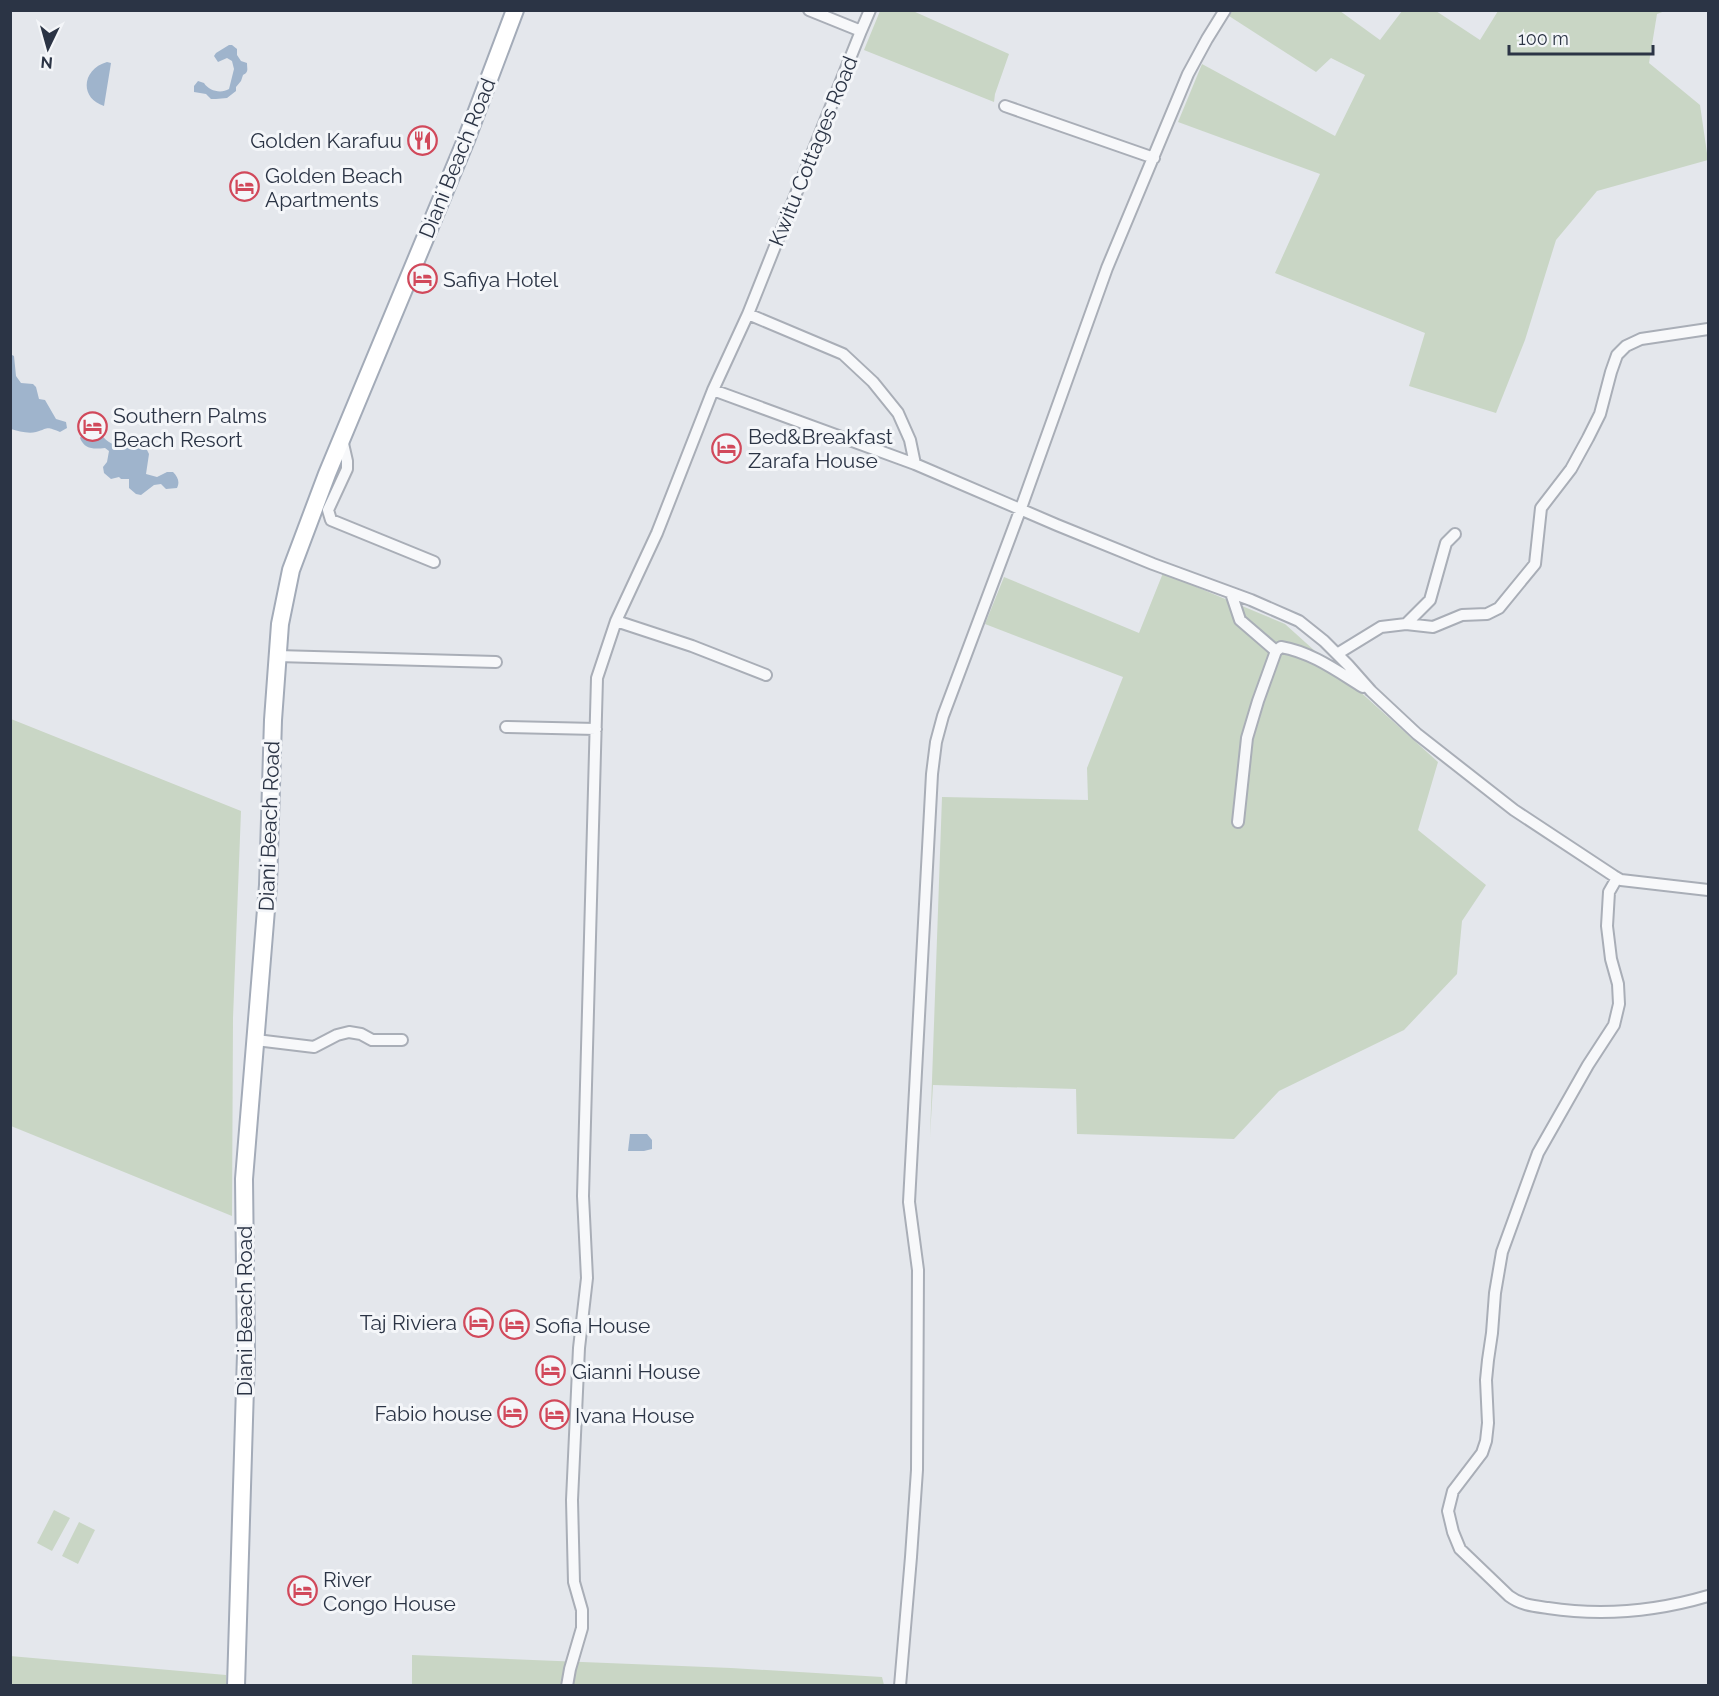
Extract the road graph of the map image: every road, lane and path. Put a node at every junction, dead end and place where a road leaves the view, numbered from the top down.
1 (515, 10) edge
2 (809, 10) edge
3 (870, 10) edge
4 (1225, 10) edge
5 (861, 31) junction
6 (1005, 106) dead end
7 (1154, 158) junction
8 (753, 316) junction
9 (1708, 329) edge
10 (713, 390) junction
11 (342, 439) junction
12 (915, 464) junction
13 (1021, 508) junction
14 (1455, 534) dead end
15 (434, 562) dead end
16 (1231, 593) junction
17 (616, 621) junction
18 (1406, 624) junction
19 (1276, 651) junction
20 (1337, 654) junction
21 (277, 656) junction
22 (496, 662) dead end
23 (766, 675) dead end
24 (1371, 691) junction
25 (506, 727) dead end
26 (596, 729) junction
27 (1238, 822) dead end
28 (1617, 878) junction
29 (1708, 890) edge
30 (256, 1040) junction
31 (402, 1040) dead end
32 (1708, 1596) edge
33 (236, 1686) edge
34 (567, 1686) edge
35 (900, 1686) edge

1 - 11 main road, Diani Beach Road
2 - 5 street, Kwitu Cottages Road
3 - 5 street
4 - 7 street
5 - 8 street, Kwitu Cottages Road
6 - 7 street
7 - 13 street
8 - 10 street, Kwitu Cottages Road
8 - 12 street
9 - 18 street
10 - 12 street
10 - 17 street, Kwitu Cottages Road
11 - 15 street
11 - 21 main road, Diani Beach Road
12 - 13 street
13 - 16 street
13 - 35 street
14 - 18 street
16 - 19 street
16 - 20 street
17 - 23 street
17 - 26 street, Kwitu Cottages Road
18 - 20 street
19 - 24 street
19 - 27 street
20 - 24 street
21 - 22 street
21 - 30 main road, Diani Beach Road
24 - 28 street
25 - 26 street
26 - 34 street, Kwitu Cottages Road
28 - 29 street
28 - 32 street
30 - 31 street
30 - 33 main road, Diani Beach Road

